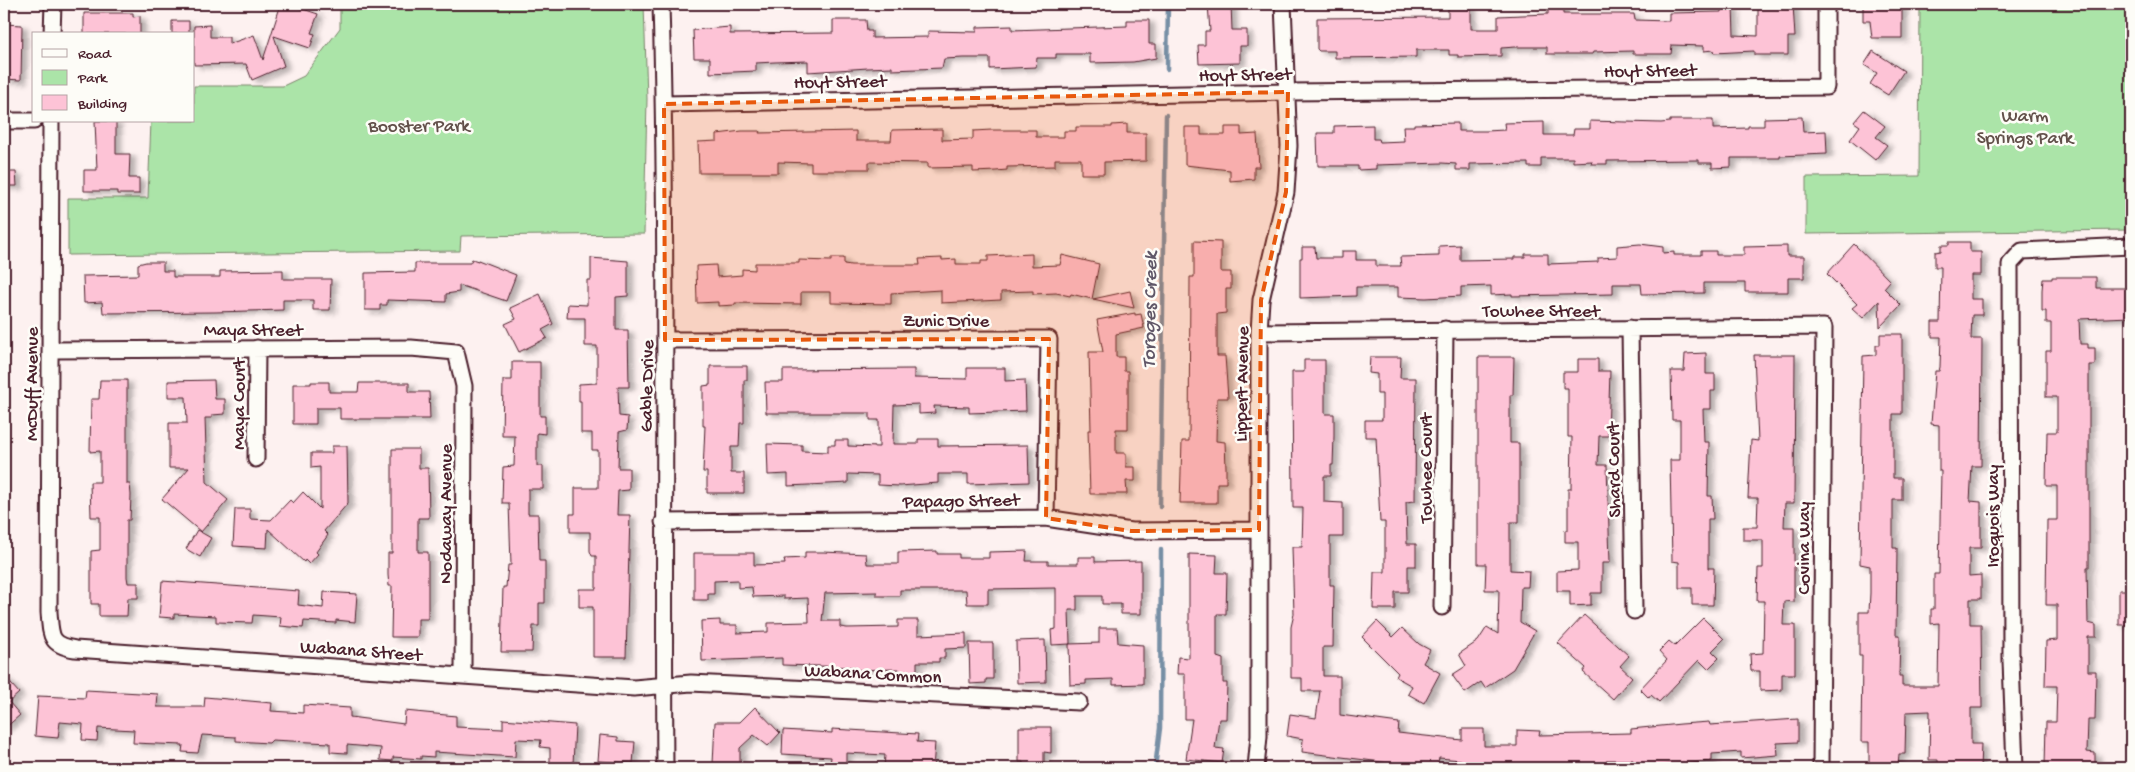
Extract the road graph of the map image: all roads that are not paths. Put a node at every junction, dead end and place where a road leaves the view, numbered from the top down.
1 (52, 4) edge
2 (661, 4) edge
3 (1283, 4) edge
4 (1826, 4) edge
5 (52, 32) edge
6 (1288, 92) junction
7 (664, 104) junction
8 (4, 121) edge
9 (32, 121) edge
10 (52, 122) edge
11 (2131, 246) edge
12 (1824, 327) joint
13 (1630, 328) junction
14 (1445, 329) junction
15 (1260, 332) junction
16 (665, 340) junction
17 (257, 348) junction
18 (51, 350) junction
19 (456, 352) joint
20 (256, 459) dead end
21 (1046, 518) junction
22 (663, 522) junction
23 (1259, 530) junction
24 (1442, 607) dead end
25 (1634, 611) dead end
26 (57, 644) joint
27 (463, 676) junction
28 (664, 685) junction
29 (1079, 702) dead end
30 (665, 768) edge
31 (1256, 768) edge
32 (1821, 768) edge
33 (2014, 768) edge

1 - 5 street
2 - 7 street, Gable Drive
3 - 6 street, Lippert Avenue
4 - 6 street, Hoyt Street
6 - 7 street, Hoyt Street
6 - 15 street, Lippert Avenue
7 - 16 street, Gable Drive
8 - 9 street
10 - 18 street, McDuff Avenue
11 - 33 street, Iroquois Way
12 - 13 street, Towhee Street
12 - 32 street, Covina Way
13 - 14 street, Towhee Street
13 - 25 street, Shard Court
14 - 15 street, Towhee Street
14 - 24 street, Towhee Court
15 - 23 street, Lippert Avenue
16 - 21 street, Zunic Drive
16 - 22 street, Gable Drive
17 - 18 street, Maya Street
17 - 19 street, Maya Street
17 - 20 street, Maya Court
18 - 26 street, McDuff Avenue
19 - 27 street, Nodaway Avenue
21 - 22 street, Papago Street
21 - 23 street, Papago Street
22 - 28 street, Gable Drive
23 - 31 street, Lippert Avenue
26 - 27 street, Wabana Street
27 - 28 street, Wabana Street
28 - 29 street, Wabana Common
28 - 30 street, Gable Drive

